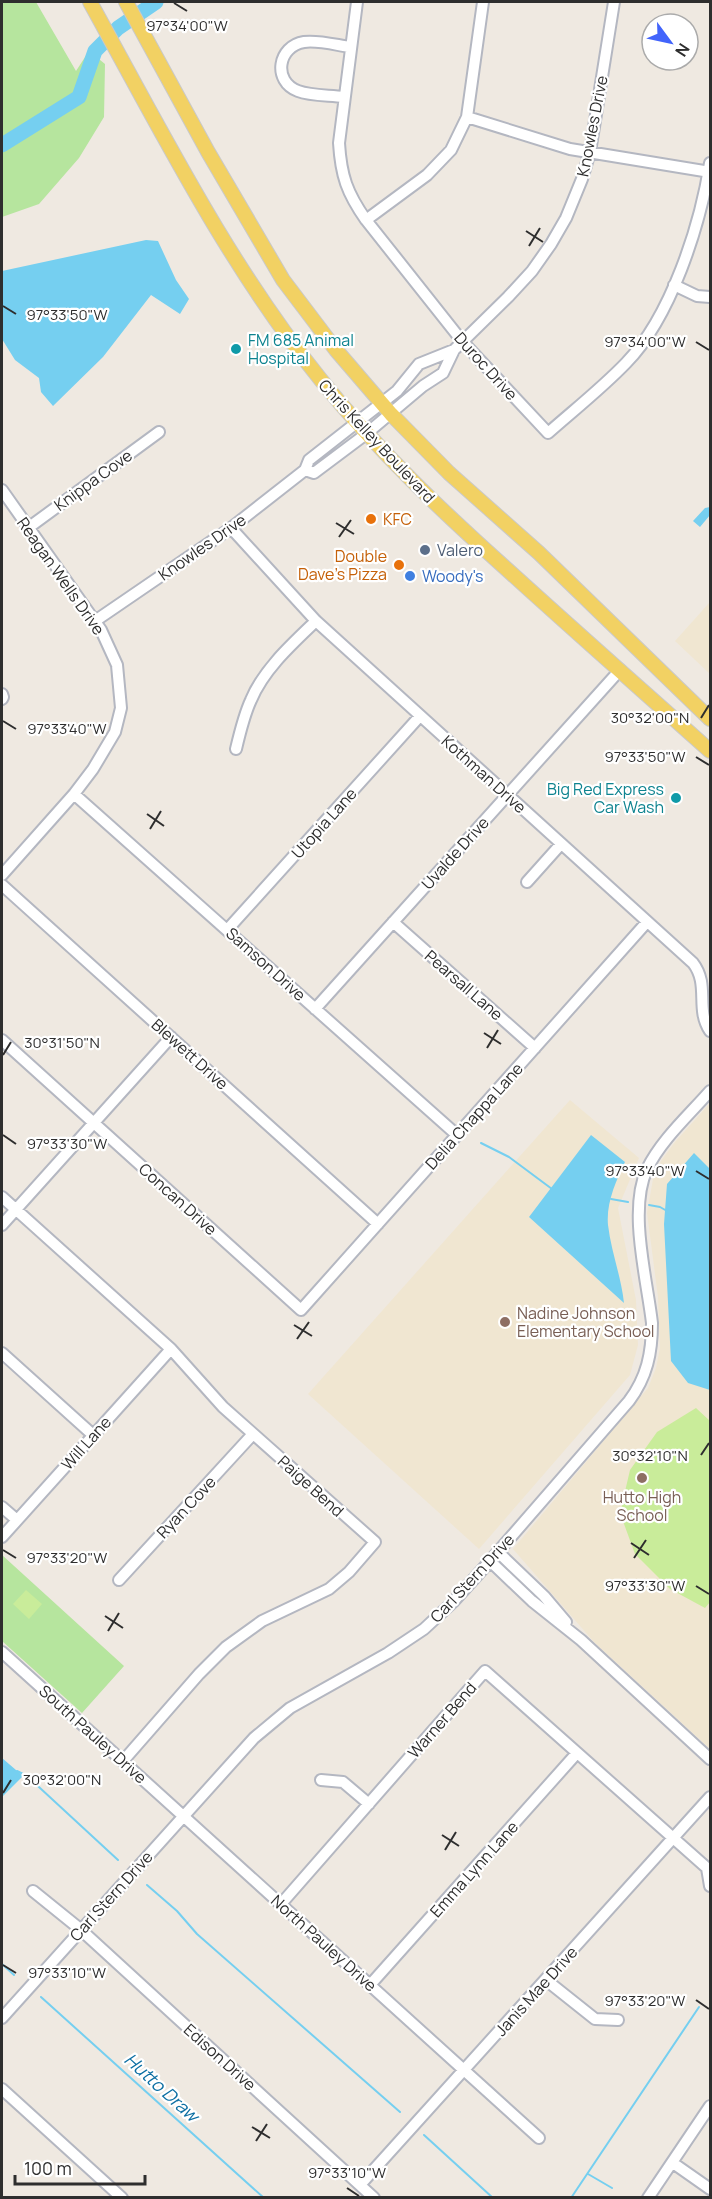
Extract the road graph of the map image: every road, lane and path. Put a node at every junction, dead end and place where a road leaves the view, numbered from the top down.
1 (90, 2) edge
2 (126, 2) edge
3 (357, 2) edge
4 (483, 2) edge
5 (614, 2) edge
6 (350, 47) junction
7 (344, 97) junction
8 (468, 117) junction
9 (590, 152) junction
10 (710, 169) edge
11 (366, 220) junction
12 (674, 285) junction
13 (711, 297) edge
14 (458, 346) junction
15 (387, 409) junction
16 (362, 429) junction
17 (159, 432) dead end
18 (2, 490) edge
19 (28, 528) junction
20 (231, 528) junction
21 (95, 621) junction
22 (316, 621) junction
23 (620, 670) junction
24 (2, 694) edge
25 (2, 699) edge
26 (420, 716) junction
27 (711, 719) edge
28 (236, 749) dead end
29 (711, 751) edge
30 (74, 794) junction
31 (507, 795) junction
32 (561, 844) junction
33 (2, 875) edge
34 (527, 882) dead end
35 (2, 885) edge
36 (393, 922) junction
37 (647, 922) junction
38 (227, 930) junction
39 (315, 1009) junction
40 (711, 1031) edge
41 (171, 1037) junction
42 (2, 1040) edge
43 (535, 1048) junction
44 (711, 1091) edge
45 (93, 1123) junction
46 (457, 1135) junction
47 (2, 1197) edge
48 (15, 1210) junction
49 (378, 1224) junction
50 (2, 1225) edge
51 (301, 1310) joint
52 (171, 1349) junction
53 (2, 1353) edge
54 (253, 1434) junction
55 (93, 1435) junction
56 (2, 1507) edge
57 (17, 1520) junction
58 (2, 1537) edge
59 (494, 1557) junction
60 (119, 1580) dead end
61 (2, 1652) edge
62 (577, 1753) junction
63 (711, 1759) edge
64 (123, 1761) junction
65 (321, 1780) dead end
66 (711, 1797) edge
67 (369, 1804) junction
68 (184, 1815) junction
69 (673, 1838) junction
70 (711, 1886) edge
71 (33, 1891) dead end
72 (280, 1904) junction
73 (80, 1929) junction
74 (546, 1980) junction
75 (370, 1985) junction
76 (2, 2018) edge
77 (618, 2020) dead end
78 (464, 2070) junction
79 (2, 2089) edge
80 (711, 2106) edge
81 (539, 2138) dead end
82 (673, 2163) junction
83 (360, 2185) junction
84 (711, 2189) edge
85 (122, 2198) edge
86 (374, 2198) edge
87 (648, 2198) edge

1 - 16 main road, Chris Kelley Boulevard
2 - 15 main road, Chris Kelley Boulevard
3 - 6 street, Duroc Drive
4 - 8 street
5 - 9 street, Knowles Drive
6 - 7 street, Duroc Drive
6 - 7 street
7 - 11 street, Duroc Drive
8 - 9 street
8 - 11 street
9 - 10 street
9 - 14 street, Knowles Drive
10 - 12 street, Duroc Drive
11 - 14 street, Duroc Drive
12 - 13 street
12 - 14 street, Duroc Drive
14 - 15 street, Knowles Drive
14 - 15 street, Knowles Drive
15 - 16 street, Knowles Drive
15 - 27 main road, Chris Kelley Boulevard
16 - 20 street, Knowles Drive
16 - 23 main road, Chris Kelley Boulevard
17 - 19 street, Knippa Cove
18 - 19 street, Reagan Wells Drive
19 - 21 street, Reagan Wells Drive
20 - 21 street, Knowles Drive
20 - 22 street, Kothman Drive
21 - 30 street, Reagan Wells Drive
22 - 26 street, Kothman Drive
22 - 28 street
23 - 29 main road, Chris Kelley Boulevard
23 - 31 street, Uvalde Drive
24 - 25 street
26 - 31 street, Kothman Drive
26 - 38 street, Utopia Lane
30 - 33 street, Reagan Wells Drive
30 - 38 street, Samson Drive
31 - 32 street, Kothman Drive
31 - 36 street, Uvalde Drive
32 - 34 street
32 - 37 street, Kothman Drive
35 - 41 street, Blewett Drive
36 - 39 street, Uvalde Drive
36 - 43 street, Pearsall Lane
37 - 40 street, Kothman Drive
37 - 43 street, Delia Chappa Lane
38 - 39 street, Samson Drive
39 - 46 street, Samson Drive
41 - 45 street
41 - 49 street, Blewett Drive
42 - 45 street, Concan Drive
43 - 46 street, Delia Chappa Lane
44 - 59 street, Carl Stern Drive
45 - 48 street
45 - 51 street, Concan Drive
46 - 49 street, Delia Chappa Lane
47 - 48 street, Paige Bend
48 - 50 street
48 - 52 street, Paige Bend
49 - 51 street, Delia Chappa Lane
52 - 54 street, Paige Bend
52 - 55 street, Will Lane
53 - 55 street
54 - 60 street, Ryan Cove
54 - 64 street, Paige Bend
55 - 57 street, Will Lane
56 - 57 street
57 - 58 street, Will Lane
59 - 63 street
59 - 68 street, Carl Stern Drive
61 - 64 street, South Pauley Drive
62 - 67 street, Warner Bend
62 - 69 street, Warner Bend
62 - 75 street, Emma Lynn Lane
64 - 68 street, South Pauley Drive
65 - 67 street
66 - 69 street, Janis Mae Drive
67 - 72 street, Warner Bend
68 - 72 street, North Pauley Drive
68 - 73 street, Carl Stern Drive
69 - 70 street, Warner Bend
69 - 74 street, Janis Mae Drive
71 - 73 street, Edison Drive
72 - 75 street, North Pauley Drive
73 - 76 street, Carl Stern Drive
73 - 83 street, Edison Drive
74 - 77 street
74 - 78 street, Janis Mae Drive
75 - 78 street, North Pauley Drive
78 - 81 street, North Pauley Drive
78 - 83 street, Janis Mae Drive
79 - 85 street
80 - 82 street
82 - 84 street
82 - 87 street
83 - 86 street, Edison Drive

